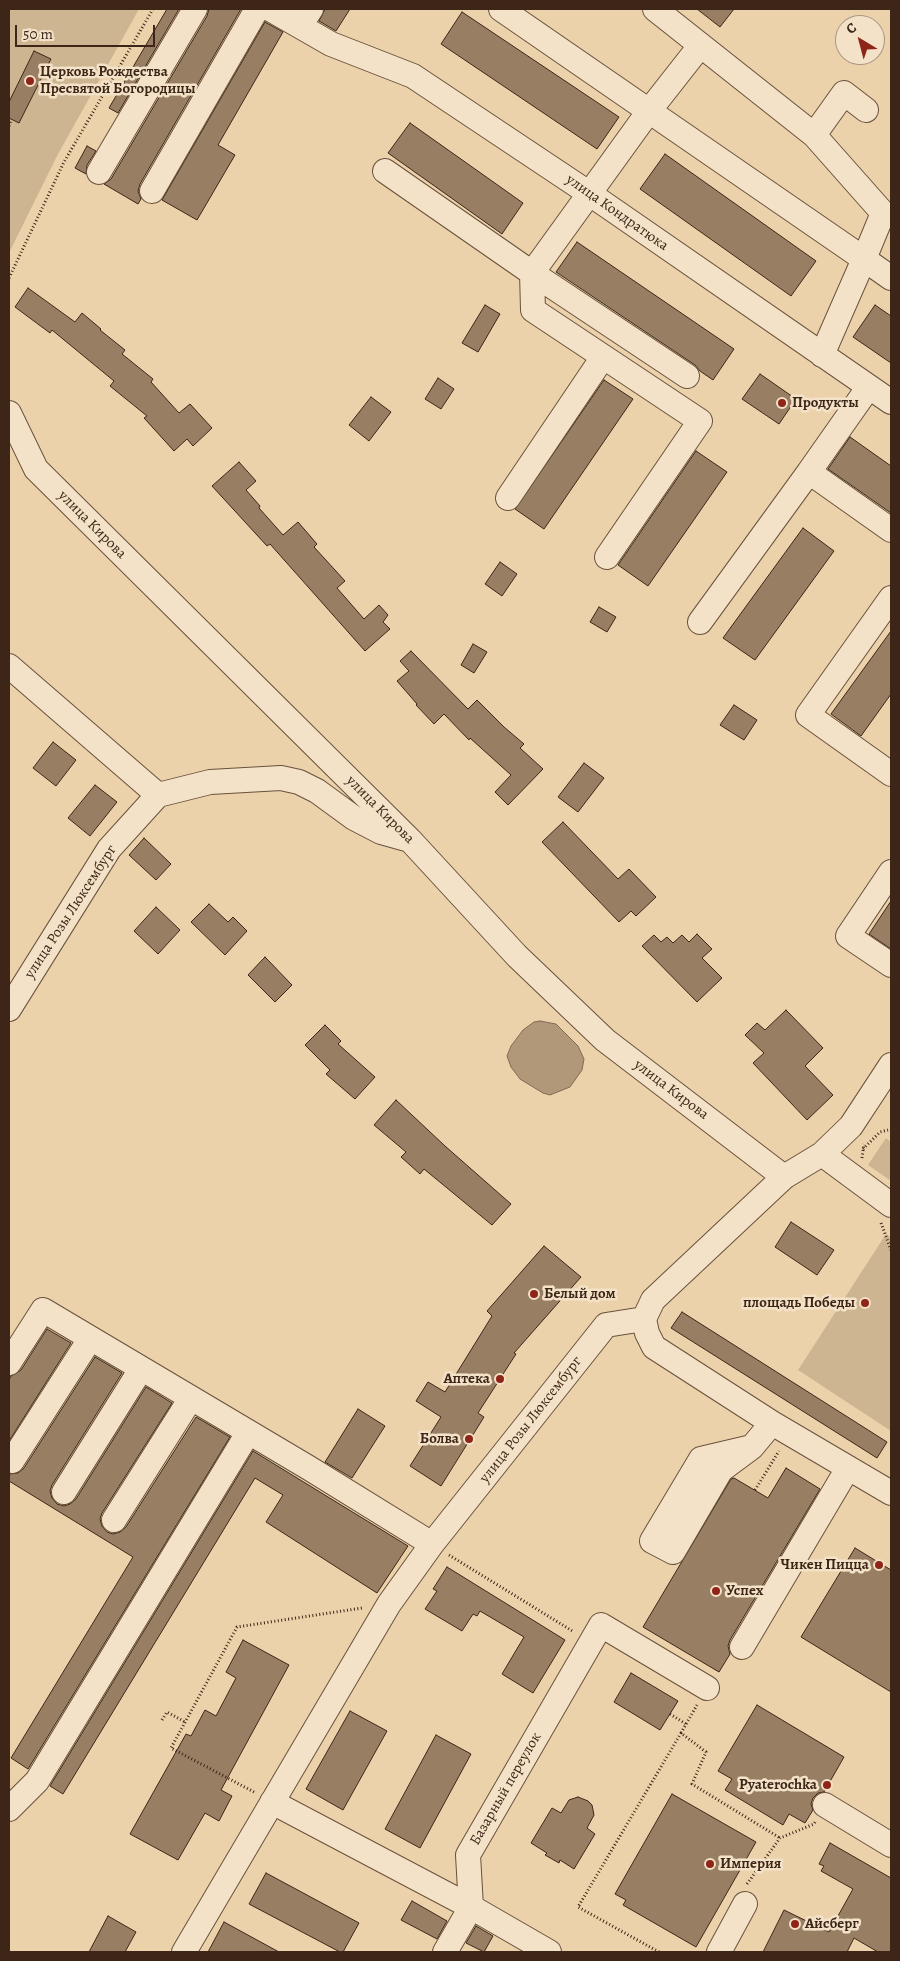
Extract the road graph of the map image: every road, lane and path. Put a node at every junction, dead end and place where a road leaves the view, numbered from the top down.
1 (153, 9) edge
2 (195, 9) edge
3 (257, 9) edge
4 (270, 9) edge
5 (501, 9) edge
6 (655, 9) edge
7 (305, 18) edge
8 (700, 46) junction
9 (866, 110) dead end
10 (649, 111) junction
11 (12, 120) dead end
12 (9, 126) edge
13 (814, 135) junction
14 (385, 170) dead end
15 (99, 172) dead end
16 (152, 191) dead end
17 (590, 194) junction
18 (887, 208) edge
19 (864, 259) junction
20 (532, 274) junction
21 (9, 278) edge
22 (891, 278) edge
23 (822, 355) junction
24 (603, 357) junction
25 (687, 376) dead end
26 (868, 388) junction
27 (891, 402) edge
28 (9, 413) edge
29 (809, 472) junction
30 (508, 498) dead end
31 (891, 530) edge
32 (607, 557) dead end
33 (891, 598) edge
34 (700, 622) dead end
35 (9, 666) edge
36 (891, 774) edge
37 (158, 795) junction
38 (410, 840) junction
39 (891, 872) edge
40 (891, 965) edge
41 (9, 1009) edge
42 (891, 1065) edge
43 (888, 1130) dead end
44 (863, 1150) dead end
45 (822, 1154) junction
46 (784, 1176) junction
47 (891, 1205) edge
48 (644, 1319) junction
49 (90, 1338) junction
50 (9, 1363) edge
51 (141, 1369) junction
52 (191, 1398) junction
53 (772, 1423) junction
54 (248, 1432) junction
55 (752, 1448) junction
56 (12, 1461) dead end
57 (848, 1468) junction
58 (64, 1492) dead end
59 (891, 1492) edge
60 (114, 1520) dead end
61 (432, 1544) junction
62 (388, 1604) junction
63 (596, 1634) junction
64 (742, 1647) dead end
65 (707, 1688) joint
66 (670, 1714) dead end
67 (162, 1720) dead end
68 (185, 1722) junction
69 (686, 1724) junction
70 (681, 1733) junction
71 (272, 1802) junction
72 (825, 1805) joint
73 (9, 1809) edge
74 (780, 1838) junction
75 (891, 1845) edge
76 (744, 1898) joint
77 (471, 1907) junction
78 (184, 1952) edge
79 (445, 1952) edge
80 (549, 1952) edge
81 (659, 1952) edge
82 (719, 1952) edge

1 - 21 path
2 - 15 street
3 - 16 street
4 - 7 street, улица Кондратюка
5 - 10 street
6 - 8 street
7 - 17 street, улица Кондратюка
8 - 10 street
8 - 13 street
9 - 13 street
10 - 17 street
10 - 19 street
11 - 12 path
13 - 18 street
14 - 20 street
17 - 20 street
17 - 23 street, улица Кондратюка
18 - 19 street
19 - 22 street
19 - 23 street
20 - 24 street
20 - 25 street
23 - 26 street, улица Кондратюка
24 - 30 street
24 - 32 street
26 - 27 street, улица Кондратюка
26 - 29 street
28 - 38 street, улица Кирова
29 - 31 street
29 - 34 street
33 - 36 street
35 - 37 street
37 - 38 street
37 - 41 street, улица Розы Люксембург
38 - 46 street, улица Кирова
39 - 40 street
42 - 45 street
43 - 44 path
45 - 46 street
45 - 47 street
46 - 48 street
48 - 53 street
48 - 61 street, улица Розы Люксембург
49 - 50 street
49 - 51 street
49 - 56 street
51 - 52 street
51 - 58 street
52 - 54 street
52 - 60 street
53 - 55 street
53 - 57 street
54 - 61 street
54 - 73 street
55 - 55 street
57 - 59 street
57 - 64 street
61 - 62 street, улица Розы Люксембург
61 - 63 path
62 - 68 path
62 - 71 street, улица Розы Люксембург
63 - 65 street
63 - 77 street, Базарный переулок
65 - 69 path
66 - 69 path
67 - 68 path
68 - 71 path
69 - 70 path
70 - 74 path
70 - 81 path
71 - 77 street
71 - 78 street, улица Розы Люксембург
72 - 74 path
72 - 75 street
74 - 76 path
76 - 82 street
77 - 79 street
77 - 80 street

